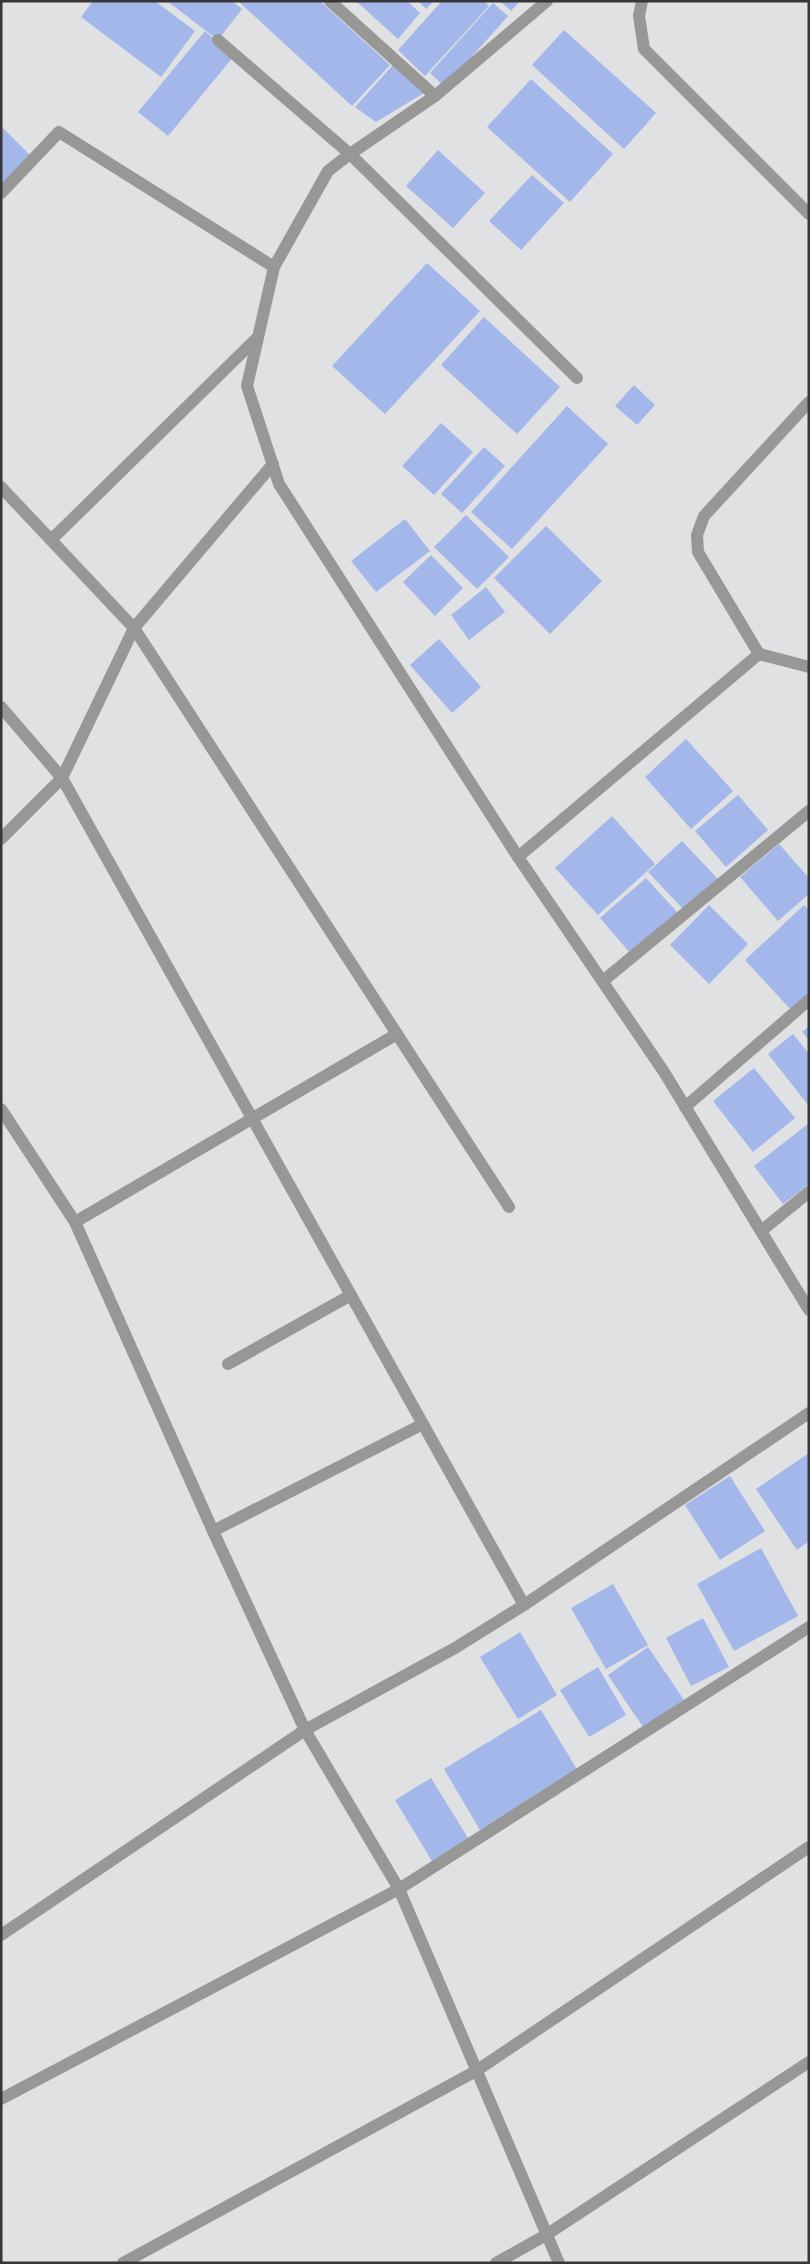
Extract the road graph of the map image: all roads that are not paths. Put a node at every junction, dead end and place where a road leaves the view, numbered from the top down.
1 (330, 1) edge
2 (547, 1) edge
3 (642, 1) edge
4 (218, 40) dead end
5 (435, 96) junction
6 (350, 154) junction
7 (1, 193) edge
8 (809, 214) edge
9 (274, 267) junction
10 (258, 337) junction
11 (577, 378) dead end
12 (809, 402) edge
13 (273, 464) junction
14 (1, 487) edge
15 (52, 540) junction
16 (134, 628) junction
17 (759, 654) junction
18 (809, 667) edge
19 (1, 707) edge
20 (62, 778) junction
21 (809, 811) edge
22 (1, 839) edge
23 (518, 857) junction
24 (603, 981) junction
25 (809, 1000) edge
26 (398, 1034) junction
27 (685, 1107) junction
28 (1, 1109) edge
29 (253, 1118) junction
30 (809, 1192) edge
31 (510, 1207) dead end
32 (75, 1222) junction
33 (761, 1232) junction
34 (351, 1295) junction
35 (809, 1310) edge
36 (228, 1364) dead end
37 (809, 1413) edge
38 (423, 1424) junction
39 (213, 1531) junction
40 (524, 1605) junction
41 (809, 1626) edge
42 (306, 1730) junction
43 (809, 1847) edge
44 (399, 1889) junction
45 (1, 1935) edge
46 (809, 2062) edge
47 (476, 2071) junction
48 (1, 2099) edge
49 (546, 2235) junction
50 (123, 2263) edge
51 (496, 2263) edge
52 (559, 2263) edge

1 - 5 street
2 - 5 street
3 - 8 street
4 - 6 street
5 - 6 street
6 - 9 street
6 - 11 street
7 - 9 street
9 - 10 street
10 - 13 street
10 - 15 street
12 - 17 street
13 - 16 street
13 - 23 street
14 - 15 street
15 - 16 street
16 - 20 street
16 - 26 street
17 - 18 street
17 - 23 street
19 - 20 street
20 - 22 street
20 - 29 street
21 - 24 street
23 - 24 street
24 - 27 street
25 - 27 street
26 - 29 street
26 - 31 street
27 - 33 street
28 - 32 street
29 - 32 street
29 - 34 street
30 - 33 street
32 - 39 street
33 - 35 street
34 - 36 street
34 - 38 street
37 - 40 street
38 - 39 street
38 - 40 street
39 - 42 street
40 - 42 street
41 - 44 street
42 - 44 street
42 - 45 street
43 - 47 street
44 - 47 street
44 - 48 street
46 - 49 street
47 - 49 street
47 - 50 street
49 - 51 street
49 - 52 street

